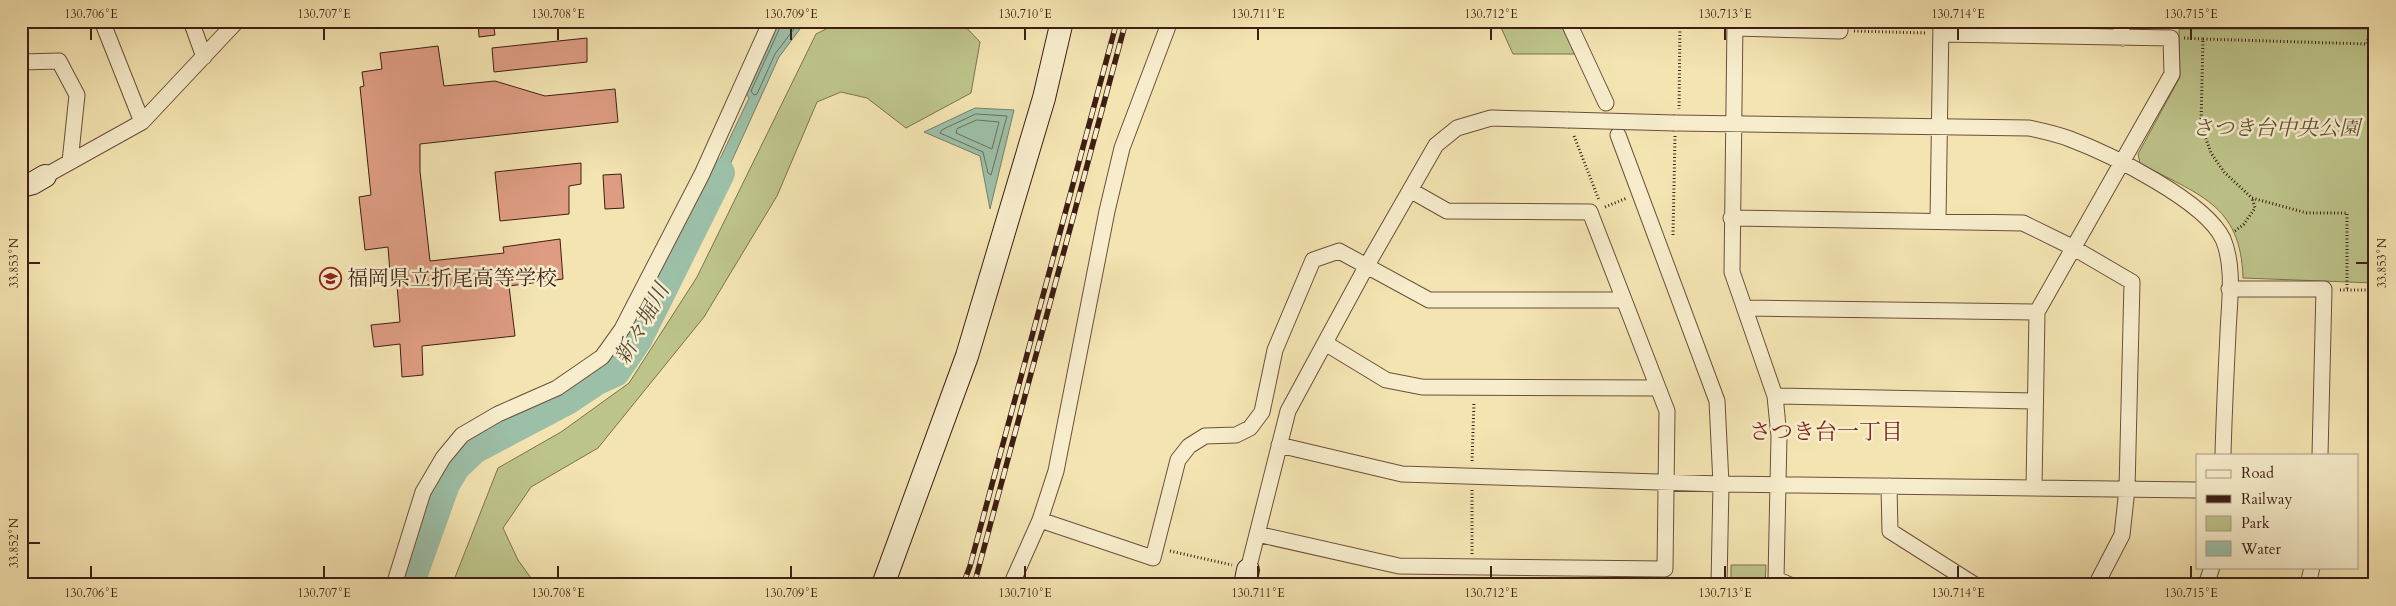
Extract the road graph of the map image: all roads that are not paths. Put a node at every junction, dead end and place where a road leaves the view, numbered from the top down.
1 (102, 21) edge
2 (191, 21) edge
3 (237, 21) edge
4 (771, 21) edge
5 (1062, 21) edge
6 (1170, 21) edge
7 (1568, 21) edge
8 (2120, 21) edge
9 (1735, 25) edge
10 (1840, 26) edge
11 (1941, 27) edge
12 (2123, 38) junction
13 (204, 57) junction
14 (21, 62) edge
15 (1606, 104) dead end
16 (142, 122) junction
17 (1734, 124) junction
18 (1940, 127) junction
19 (1618, 135) dead end
20 (70, 162) junction
21 (2123, 163) junction
22 (45, 176) joint
23 (21, 186) edge
24 (1410, 190) junction
25 (1732, 218) junction
26 (1938, 220) junction
27 (2072, 247) junction
28 (1366, 267) junction
29 (2229, 289) junction
30 (1623, 300) junction
31 (1746, 308) junction
32 (2037, 312) junction
33 (1325, 344) junction
34 (1658, 388) junction
35 (1775, 396) junction
36 (2034, 401) junction
37 (1279, 445) junction
38 (2223, 454) edge
39 (2320, 454) edge
40 (1666, 481) junction
41 (1722, 484) junction
42 (1776, 484) junction
43 (1889, 486) junction
44 (2034, 488) junction
45 (2127, 490) junction
46 (2196, 490) edge
47 (1040, 520) junction
48 (1257, 534) junction
49 (2212, 568) edge
50 (2312, 568) edge
51 (1244, 574) edge
52 (394, 585) edge
53 (883, 585) edge
54 (1011, 585) edge
55 (1719, 585) edge
56 (1790, 585) edge
57 (1975, 585) edge
58 (2096, 585) edge
59 (2206, 585) edge
60 (2308, 585) edge

1 - 16 street
2 - 13 street
3 - 13 street
4 - 52 street
5 - 53 street
6 - 47 street
7 - 15 street
8 - 12 street
9 - 10 street
9 - 17 street
11 - 12 street
11 - 18 street
12 - 21 street
13 - 16 street
14 - 20 street
16 - 20 street
17 - 18 street
17 - 24 street, bridge
17 - 25 street
18 - 21 street
18 - 26 street
19 - 41 street
20 - 22 street
21 - 27 street
21 - 29 street
22 - 23 street
24 - 28 street
24 - 30 street
25 - 26 street
25 - 31 street
26 - 27 street
27 - 32 street
27 - 45 street
28 - 30 street
28 - 33 street
28 - 47 street
29 - 38 street
29 - 39 street
30 - 34 street
31 - 32 street
31 - 35 street
32 - 36 street
33 - 34 street
33 - 37 street
34 - 40 street
35 - 36 street
35 - 42 street
36 - 44 street
37 - 40 street
37 - 48 street
40 - 41 street
40 - 48 street
41 - 42 street
41 - 55 street
42 - 43 street
42 - 56 street
43 - 44 street
43 - 57 street
44 - 45 street
45 - 46 street
45 - 58 street
47 - 54 street
48 - 51 street
49 - 59 street
50 - 60 street

